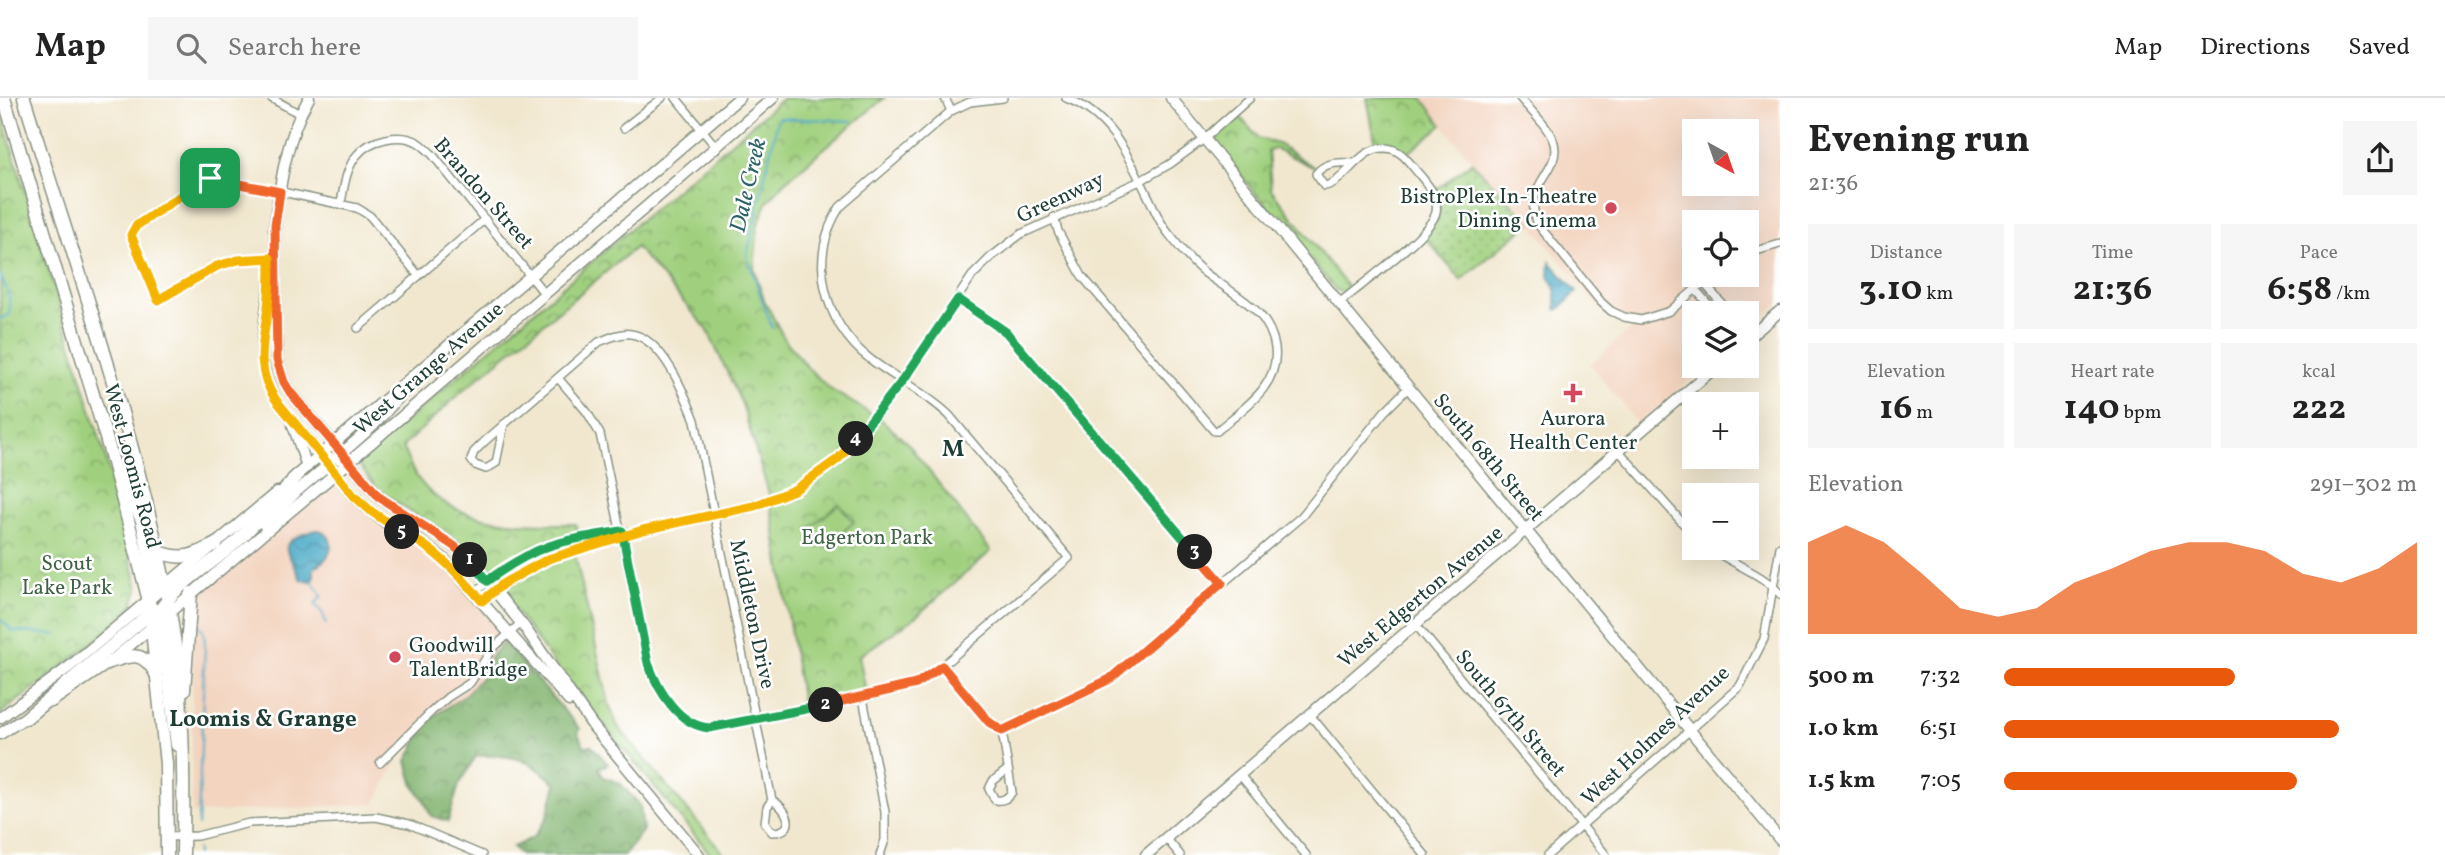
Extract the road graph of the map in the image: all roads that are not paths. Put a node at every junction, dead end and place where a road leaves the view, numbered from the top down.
1 (4, 98) edge
2 (24, 98) edge
3 (271, 98) edge
4 (309, 98) edge
5 (662, 98) edge
6 (676, 98) edge
7 (739, 98) edge
8 (774, 98) edge
9 (945, 98) edge
10 (1003, 98) edge
11 (1066, 98) edge
12 (1171, 98) edge
13 (1250, 98) edge
14 (1520, 98) edge
15 (951, 111) junction
16 (300, 114) junction
17 (624, 128) dead end
18 (701, 130) junction
19 (1204, 139) junction
20 (716, 147) junction
21 (1353, 163) junction
22 (1140, 181) junction
23 (280, 192) junction
24 (341, 203) junction
25 (1054, 217) junction
26 (62, 219) junction
27 (485, 219) junction
28 (43, 225) junction
29 (1780, 244) edge
30 (1759, 250) edge
31 (273, 258) junction
32 (531, 274) junction
33 (418, 275) junction
34 (1697, 287) edge
35 (1707, 287) edge
36 (1695, 289) junction
37 (544, 293) junction
38 (958, 299) junction
39 (1706, 301) edge
40 (1720, 301) edge
41 (1338, 304) junction
42 (1780, 311) edge
43 (358, 328) dead end
44 (1759, 329) edge
45 (432, 359) junction
46 (558, 378) junction
47 (1703, 378) edge
48 (903, 380) junction
49 (1408, 389) junction
50 (286, 413) junction
51 (504, 424) junction
52 (333, 444) junction
53 (1619, 451) junction
54 (322, 454) junction
55 (345, 458) junction
56 (332, 468) junction
57 (302, 471) junction
58 (715, 515) junction
59 (1682, 522) edge
60 (1526, 531) junction
61 (622, 534) junction
62 (216, 544) junction
63 (1780, 547) edge
64 (159, 552) junction
65 (1727, 560) edge
66 (1222, 583) junction
67 (1772, 584) junction
68 (491, 586) junction
69 (191, 593) junction
70 (1780, 594) edge
71 (478, 597) junction
72 (158, 607) junction
73 (521, 623) junction
74 (1416, 625) junction
75 (509, 633) junction
76 (110, 662) junction
77 (942, 666) junction
78 (158, 678) junction
79 (863, 698) junction
80 (182, 715) junction
81 (1310, 715) junction
82 (0, 718) edge
83 (26, 718) junction
84 (757, 719) junction
85 (593, 726) junction
86 (1691, 730) junction
87 (1002, 731) junction
88 (0, 734) edge
89 (380, 763) dead end
90 (1007, 770) dead end
91 (1240, 775) junction
92 (184, 787) junction
93 (772, 800) dead end
94 (1582, 826) junction
95 (167, 837) junction
96 (183, 837) junction
97 (1166, 838) junction
98 (1780, 840) edge
99 (167, 855) edge
100 (183, 855) edge
101 (482, 855) edge
102 (699, 855) edge
103 (880, 855) edge
104 (1146, 855) edge
105 (1180, 855) edge
106 (1306, 855) edge
107 (1425, 855) edge
108 (1548, 855) edge
109 (1606, 855) edge

1 - 28 main road, West Loomis Road
2 - 26 main road, West Loomis Road
3 - 16 street
4 - 16 street
5 - 17 street
6 - 18 street
7 - 18 street, West Grange Avenue
8 - 20 street, West Grange Avenue
9 - 15 street
10 - 15 street
11 - 22 street
12 - 19 street, South 68th Street
13 - 19 street, Greenway
14 - 36 street
15 - 48 street
16 - 23 street
18 - 20 street
18 - 32 street, West Grange Avenue
19 - 22 street, Greenway
19 - 41 street, South 68th Street
20 - 37 street, West Grange Avenue
21 - 21 street
21 - 41 street
22 - 25 street, Greenway
22 - 25 street
23 - 24 street
23 - 31 street
23 - 31 street
24 - 27 street, Brandon Street
24 - 33 street
25 - 38 street, Greenway
26 - 28 main road
26 - 64 main road, West Loomis Road
27 - 32 street, Brandon Street
27 - 33 street
28 - 72 main road, West Loomis Road
29 - 30 street
31 - 50 street
31 - 52 street
32 - 37 street, Brandon Street
32 - 45 street, West Grange Avenue
33 - 43 street
34 - 36 street
35 - 40 street
36 - 39 street
37 - 55 street, West Grange Avenue
38 - 48 street, Greenway
38 - 66 street
41 - 49 street, South 68th Street
42 - 44 street
45 - 52 street, West Grange Avenue
45 - 55 street
46 - 51 street
46 - 58 street, Middleton Drive
46 - 61 street
47 - 53 street, West Edgerton Avenue
48 - 58 street, Greenway
48 - 77 street
49 - 60 street, South 68th Street
49 - 66 street
50 - 54 street
50 - 57 street
51 - 51 street
52 - 54 street, West Grange Avenue
52 - 55 street
52 - 56 street
53 - 59 street
53 - 60 street, West Edgerton Avenue
54 - 56 street
54 - 57 street, West Grange Avenue
55 - 56 street
55 - 68 street
56 - 69 street, West Grange Avenue
56 - 71 street
57 - 62 street, West Grange Avenue
57 - 72 main road
58 - 61 street, Greenway
58 - 84 street, Middleton Drive
60 - 74 street, West Edgerton Avenue
60 - 86 street, South 68th Street
61 - 68 street, Greenway
61 - 68 street, Greenway
61 - 84 street
62 - 64 main road
62 - 72 street, West Grange Avenue
63 - 67 street, West Holmes Avenue
64 - 72 main road, West Loomis Road
65 - 67 street
66 - 87 street
67 - 70 street
67 - 86 street, West Holmes Avenue
68 - 71 street, Greenway
68 - 73 street
69 - 72 street, West Grange Avenue
69 - 80 main road
71 - 75 street
72 - 76 street, West Grange Avenue
72 - 78 main road, West Loomis Road
72 - 80 main road, West Loomis Road
72 - 82 street, West Grange Avenue
72 - 83 main road
72 - 92 main road
73 - 75 street
73 - 85 street
74 - 81 street, West Edgerton Avenue
74 - 94 street, South 67th Street
75 - 85 street
75 - 89 street
76 - 78 main road
76 - 83 street, West Grange Avenue
77 - 79 street
77 - 87 street
78 - 95 main road, West Loomis Road
79 - 84 street
79 - 103 street
80 - 92 main road, West Loomis Road
81 - 91 street, West Edgerton Avenue
81 - 107 street
83 - 88 street, West Grange Avenue
84 - 93 street, Middleton Drive
85 - 102 street
86 - 94 street, West Holmes Avenue
86 - 98 street, South 68th Street
87 - 90 street
91 - 97 street, West Edgerton Avenue
91 - 106 street
92 - 96 main road, West Loomis Road
94 - 108 street, West Holmes Avenue
94 - 109 street, South 67th Street
95 - 96 street
95 - 99 main road, West Loomis Road
96 - 100 main road, West Loomis Road
96 - 101 street
97 - 104 street, West Edgerton Avenue
97 - 105 street

